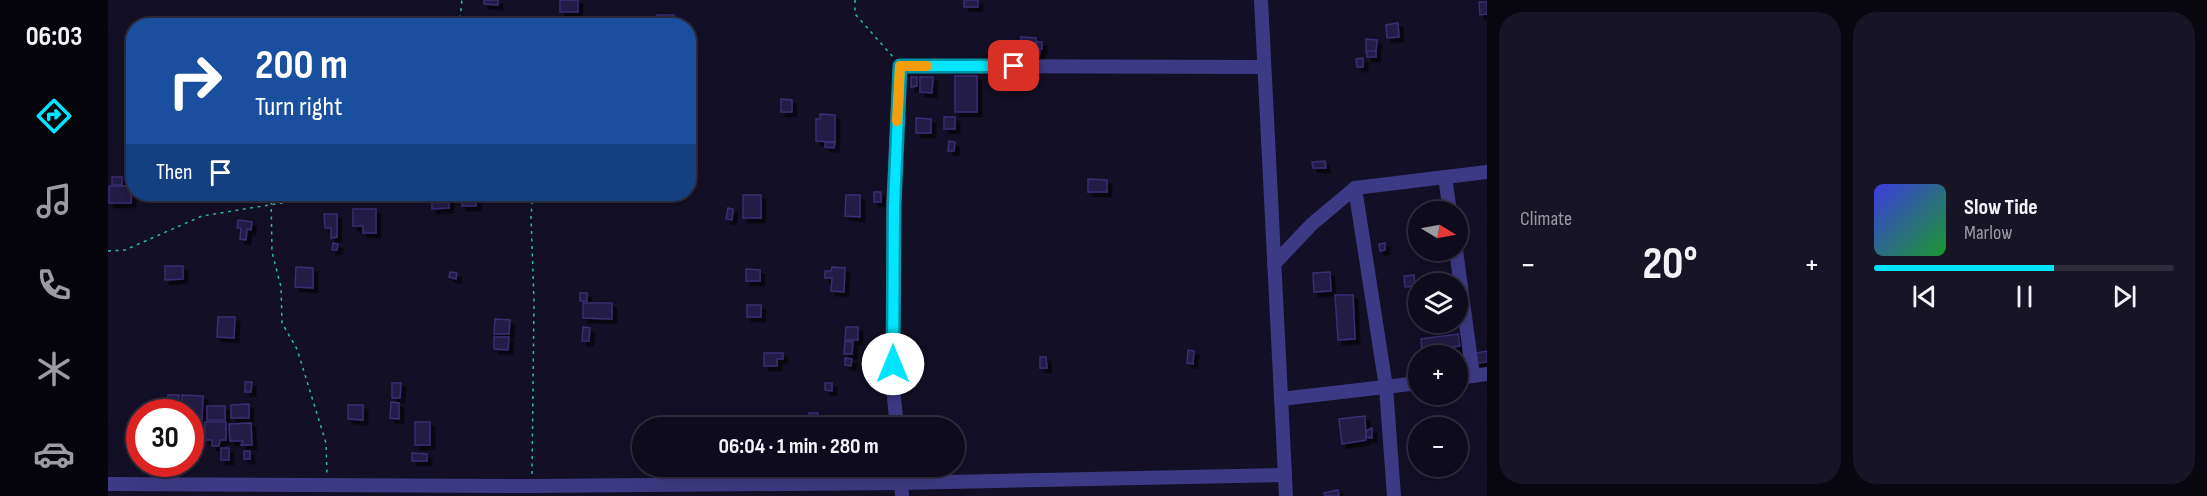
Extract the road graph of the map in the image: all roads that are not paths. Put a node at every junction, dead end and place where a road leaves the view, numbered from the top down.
1 (1260, 0) edge
2 (1264, 67) junction
3 (1487, 172) edge
4 (1445, 177) junction
5 (1355, 188) junction
6 (1448, 201) edge
7 (1457, 261) edge
8 (1274, 264) junction
9 (1480, 375) edge
10 (1408, 384) edge
11 (1386, 387) junction
12 (1281, 399) junction
13 (896, 417) edge
14 (1285, 476) junction
15 (108, 484) edge
16 (902, 490) edge
17 (532, 491) edge
18 (1286, 496) edge
19 (1395, 496) edge

1 - 2 street
2 - 8 street
2 - 13 street
3 - 4 street
4 - 5 street
4 - 6 street
5 - 8 street
5 - 11 street
7 - 9 street
8 - 12 street
10 - 11 street
11 - 12 street
11 - 19 street
12 - 14 street
14 - 16 street
14 - 18 street
15 - 17 street
16 - 17 street

